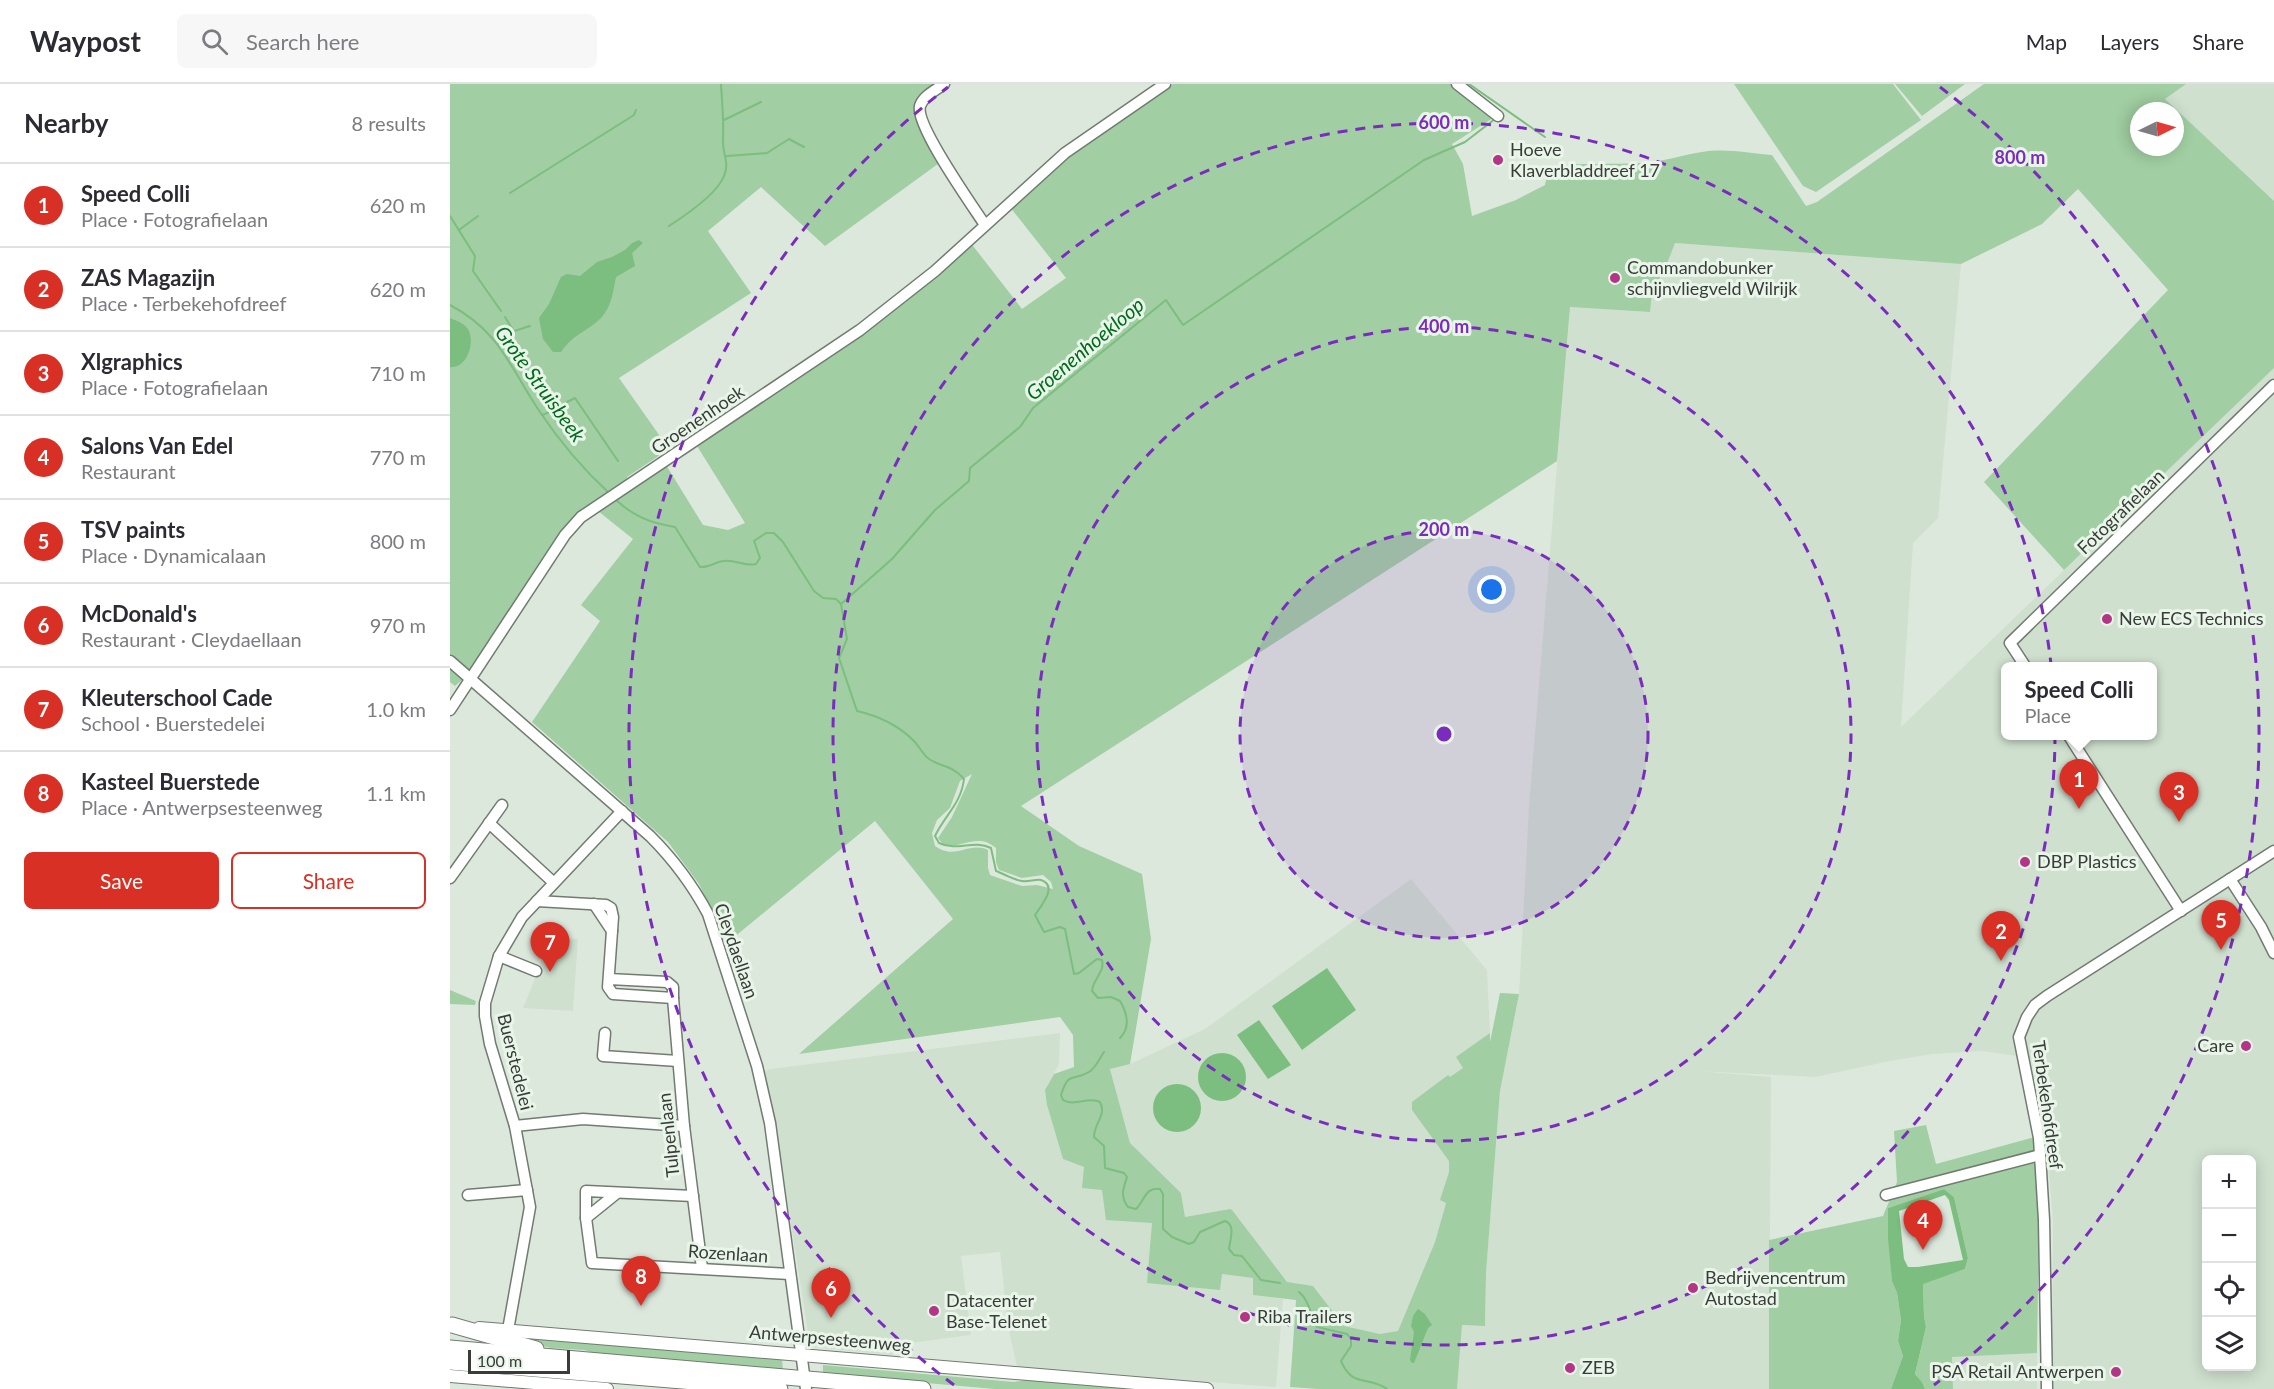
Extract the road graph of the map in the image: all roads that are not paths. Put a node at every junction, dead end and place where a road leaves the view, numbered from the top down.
1 (944, 84) edge
2 (1166, 84) edge
3 (1457, 84) edge
4 (1498, 116) dead end
5 (985, 225) junction
6 (2274, 385) edge
7 (450, 661) edge
8 (2022, 662) edge
9 (471, 679) junction
10 (450, 711) edge
11 (2073, 740) edge
12 (502, 805) dead end
13 (622, 811) junction
14 (489, 823) junction
15 (2274, 851) edge
16 (450, 878) edge
17 (2230, 879) junction
18 (553, 882) junction
19 (537, 901) junction
20 (2181, 911) junction
21 (2274, 953) edge
22 (499, 956) junction
23 (536, 971) dead end
24 (609, 979) junction
25 (673, 998) junction
26 (604, 1033) dead end
27 (678, 1061) junction
28 (515, 1126) junction
29 (684, 1126) junction
30 (2040, 1155) junction
31 (527, 1190) junction
32 (617, 1193) junction
33 (468, 1195) dead end
34 (1886, 1195) dead end
35 (693, 1196) junction
36 (586, 1218) junction
37 (702, 1268) junction
38 (790, 1274) junction
39 (451, 1325) edge
40 (508, 1330) junction
41 (450, 1348) edge
42 (802, 1354) junction
43 (552, 1357) junction
44 (450, 1362) edge
45 (450, 1376) edge
46 (806, 1384) edge
47 (506, 1385) edge
48 (607, 1389) edge
49 (780, 1389) edge
50 (923, 1389) edge
51 (1207, 1389) edge
52 (2047, 1389) edge

1 - 5 street
2 - 5 street, Groenenhoek
3 - 4 street
5 - 9 street, Groenenhoek
6 - 8 street, Fotografielaan
7 - 9 street, Cleydaellaan
9 - 10 street, Groenenhoek
9 - 13 street, Cleydaellaan
11 - 20 street
12 - 14 street
13 - 18 street, Buerstedelei
13 - 38 street, Cleydaellaan
14 - 16 street
14 - 18 street
15 - 17 street, Terbekehofdreef
17 - 20 street, Terbekehofdreef
17 - 21 street
18 - 19 street, Buerstedelei
19 - 22 street, Buerstedelei
19 - 24 street
20 - 30 street, Terbekehofdreef
22 - 23 street
22 - 28 street, Buerstedelei
24 - 25 street
24 - 25 street
25 - 27 street, Tulpenlaan
26 - 27 street
27 - 29 street, Tulpenlaan
28 - 29 street
28 - 31 street, Buerstedelei
29 - 35 street, Tulpenlaan
30 - 34 street
30 - 52 street, Terbekehofdreef
31 - 33 street
31 - 40 street, Buerstedelei
32 - 35 street
32 - 36 street
32 - 36 street, Rozenlaan
35 - 37 street, Tulpenlaan
36 - 37 street, Rozenlaan
37 - 38 street, Rozenlaan
38 - 42 street, Cleydaellaan
39 - 40 main road, Antwerpsesteenweg
39 - 43 highway
40 - 42 main road, Antwerpsesteenweg
41 - 43 highway
42 - 46 street, Cleydaellaan
42 - 51 main road, Antwerpsesteenweg
43 - 46 highway
44 - 49 highway
45 - 47 main road
46 - 50 highway
47 - 48 main road

